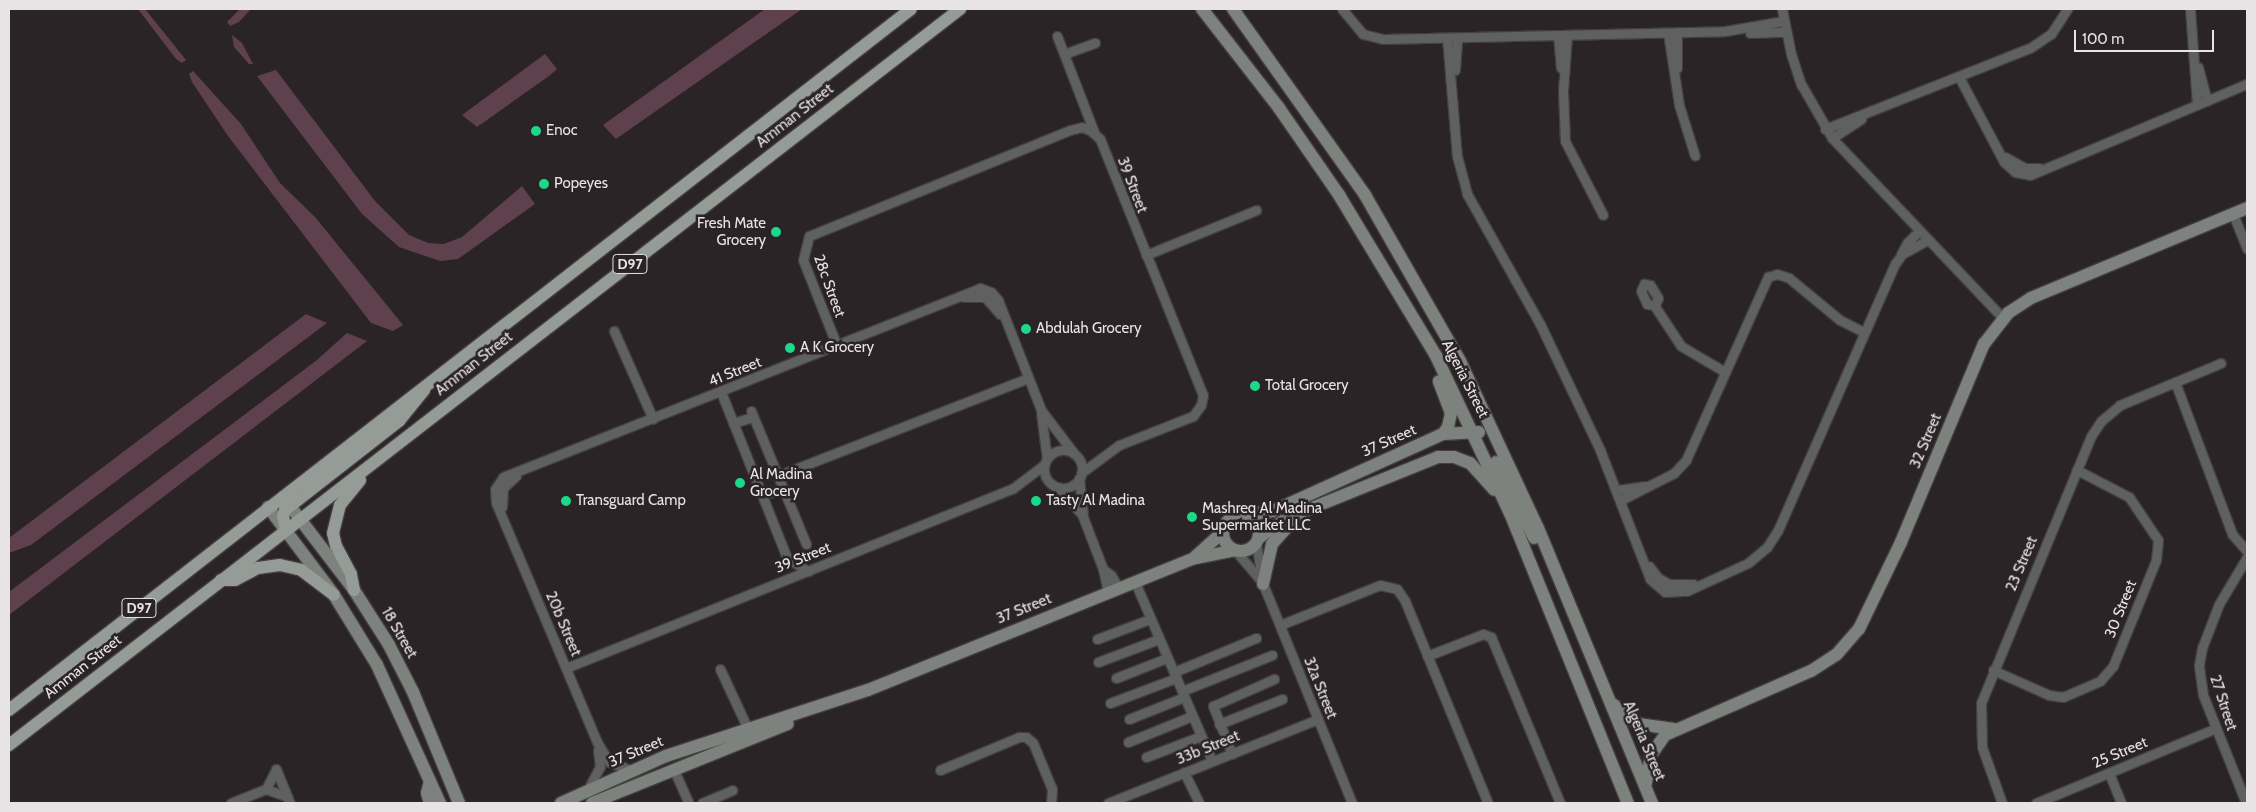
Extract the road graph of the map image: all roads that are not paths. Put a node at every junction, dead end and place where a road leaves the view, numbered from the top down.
1 (911, 9) edge
2 (960, 9) edge
3 (1202, 9) edge
4 (1233, 9) edge
5 (1342, 9) edge
6 (1782, 9) edge
7 (2067, 9) edge
8 (2190, 9) edge
9 (1783, 21) junction
10 (1725, 31) junction
11 (1785, 32) junction
12 (1673, 33) junction
13 (1563, 35) junction
14 (1057, 36) dead end
15 (1452, 38) junction
16 (2193, 42) junction
17 (1095, 43) dead end
18 (1064, 54) junction
19 (1959, 76) junction
20 (2247, 84) edge
21 (2207, 101) junction
22 (2196, 105) junction
23 (1086, 108) junction
24 (1876, 110) junction
25 (1077, 128) junction
26 (1825, 128) junction
27 (1094, 132) junction
28 (1832, 138) junction
29 (1696, 156) dead end
30 (2247, 208) edge
31 (1256, 210) dead end
32 (2233, 214) junction
33 (1603, 215) dead end
34 (1919, 231) junction
35 (1927, 240) junction
36 (2247, 248) edge
37 (1902, 254) junction
38 (1146, 255) junction
39 (1654, 305) dead end
40 (2003, 318) junction
41 (614, 331) dead end
42 (1864, 332) junction
43 (837, 346) junction
44 (1436, 356) junction
45 (2221, 364) dead end
46 (1725, 372) junction
47 (1028, 378) junction
48 (2175, 382) junction
49 (721, 392) junction
50 (1041, 410) junction
51 (653, 419) junction
52 (733, 423) junction
53 (1473, 430) junction
54 (1443, 434) junction
55 (1072, 452) junction
56 (1046, 462) junction
57 (368, 467) junction
58 (2077, 470) junction
59 (1080, 475) junction
60 (777, 476) junction
61 (1646, 486) junction
62 (1058, 487) junction
63 (783, 489) junction
64 (1617, 490) junction
65 (762, 494) junction
66 (1621, 500) junction
67 (286, 501) junction
68 (268, 507) junction
69 (1312, 507) junction
70 (1510, 513) junction
71 (1244, 515) junction
72 (503, 517) joint
73 (1083, 517) junction
74 (300, 519) junction
75 (286, 530) junction
76 (1223, 532) junction
77 (1257, 541) junction
78 (806, 544) dead end
79 (1235, 550) junction
80 (2247, 551) edge
81 (2247, 557) edge
82 (1192, 559) junction
83 (808, 571) junction
84 (221, 580) junction
85 (1135, 582) junction
86 (1263, 584) junction
87 (354, 590) junction
88 (1113, 591) junction
89 (334, 595) junction
90 (1150, 619) junction
91 (1280, 625) junction
92 (1256, 638) dead end
93 (1097, 639) dead end
94 (1159, 639) junction
95 (1272, 655) dead end
96 (1428, 656) junction
97 (1167, 658) junction
98 (1098, 662) dead end
99 (1595, 666) junction
100 (566, 668) junction
101 (720, 669) dead end
102 (1993, 670) junction
103 (1175, 675) junction
104 (1116, 678) dead end
105 (1274, 679) dead end
106 (868, 690) junction
107 (1183, 694) junction
108 (1282, 700) dead end
109 (1610, 701) junction
110 (1110, 702) dead end
111 (9, 710) edge
112 (1192, 716) junction
113 (1129, 719) dead end
114 (1318, 719) junction
115 (1219, 724) junction
116 (2216, 728) junction
117 (748, 729) junction
118 (1674, 729) junction
119 (1201, 736) junction
120 (597, 742) junction
121 (1128, 742) dead end
122 (9, 745) edge
123 (1232, 754) junction
124 (1146, 757) dead end
125 (1212, 761) junction
126 (674, 770) junction
127 (940, 770) dead end
128 (633, 771) junction
129 (1184, 772) junction
130 (2109, 773) junction
131 (430, 781) junction
132 (1646, 788) junction
133 (266, 789) junction
134 (732, 790) dead end
135 (454, 791) junction
136 (588, 798) edge
137 (2246, 799) edge
138 (289, 800) edge
139 (231, 803) edge
140 (430, 803) edge
141 (440, 803) edge
142 (460, 803) edge
143 (468, 803) edge
144 (560, 803) edge
145 (689, 803) edge
146 (702, 803) edge
147 (1051, 803) edge
148 (1108, 803) edge
149 (1199, 803) edge
150 (1352, 803) edge
151 (1488, 803) edge
152 (1560, 803) edge
153 (1628, 803) edge
154 (1652, 803) edge
155 (2002, 803) edge
156 (2036, 803) edge
157 (2121, 803) edge

1 - 67 main road, Amman Street / D97
2 - 57 main road, Amman Street / D97
3 - 44 street, Algeria Street
4 - 99 street, Algeria Street
5 - 15 street
6 - 9 street
7 - 19 street
8 - 16 street
9 - 10 street
9 - 11 street
10 - 11 street
10 - 12 street
11 - 26 street
12 - 13 street
12 - 29 street
13 - 15 street
13 - 33 street
14 - 18 street, 39 Street
15 - 64 street
16 - 21 street
16 - 22 street
17 - 18 street
18 - 23 street, 39 Street
19 - 22 street
19 - 24 street
20 - 21 street
21 - 22 street
23 - 25 street
23 - 27 street, 39 Street
24 - 26 street
24 - 28 street
25 - 27 street
25 - 43 street, 28c Street
26 - 28 street
27 - 38 street, 39 Street
28 - 34 street
30 - 32 street, 32 Street
31 - 38 street
32 - 36 street
32 - 40 street, 32 Street
34 - 35 street
34 - 37 street
35 - 37 street
35 - 40 street
37 - 42 street
38 - 59 street, 39 Street
39 - 46 street
40 - 118 street, 32 Street
41 - 51 street
42 - 46 street
42 - 66 street
43 - 47 street, 41 Street
43 - 49 street, 41 Street
44 - 53 street, Algeria Street
44 - 54 street
45 - 48 street, 23 Street
46 - 61 street
47 - 50 street
47 - 60 street
48 - 58 street, 23 Street
48 - 80 street
49 - 51 street, 41 Street
49 - 52 street
50 - 55 street
50 - 56 street
51 - 72 street, 41 Street
52 - 60 street
52 - 65 street
53 - 54 street, 37 Street
53 - 70 street, Algeria Street
53 - 99 street
54 - 71 street, 37 Street
55 - 56 street
55 - 59 street
56 - 62 street
56 - 83 street, 39 Street
57 - 74 main road, Amman Street / D97
57 - 87 main road
58 - 102 street, 23 Street
58 - 102 street, 30 Street
59 - 62 street
59 - 73 street
60 - 63 street
61 - 64 street
61 - 66 street
62 - 73 street
63 - 65 street
63 - 78 street
64 - 66 street
65 - 83 street
67 - 68 main road, Amman Street / D97
67 - 74 street, 18 Street
67 - 75 main road
68 - 75 street
68 - 111 main road, Amman Street / D97
69 - 70 street
69 - 77 street
69 - 86 street
70 - 153 street, Algeria Street
71 - 76 street
71 - 77 street
72 - 100 street, 20b Street
73 - 88 street
74 - 75 main road, Amman Street / D97
74 - 87 street, 18 Street
75 - 84 main road, Amman Street / D97
75 - 89 street
76 - 79 street
76 - 82 street, 37 Street
77 - 79 street
77 - 86 street, 32a Street
79 - 82 street, 37 Street
79 - 86 street, 32a Street
81 - 116 street, 27 Street
82 - 85 street, 37 Street
83 - 100 street, 39 Street
84 - 89 main road
84 - 122 main road, Amman Street / D97
85 - 88 street, 37 Street
85 - 90 street
86 - 91 street, 32a Street
87 - 135 street, 18 Street
88 - 106 street, 37 Street
89 - 131 street
90 - 93 street
90 - 94 street
91 - 96 street
91 - 114 street, 32a Street
92 - 103 street
94 - 97 street
94 - 98 street
95 - 107 street
96 - 151 street
96 - 152 street
97 - 103 street
97 - 104 street
99 - 109 street, Algeria Street
100 - 120 street, 20b Street
101 - 117 street
102 - 155 street, 23 Street
103 - 107 street
103 - 110 street
105 - 115 street
106 - 117 street, 37 Street
106 - 126 street, 37 Street
107 - 112 street
107 - 113 street
108 - 115 street
109 - 118 street
109 - 132 street, Algeria Street
112 - 119 street
112 - 121 street
114 - 123 street, 33b Street
114 - 150 street, 32a Street
115 - 123 street
116 - 130 street, 25 Street
116 - 137 street, 27 Street
117 - 128 street, 37 Street
118 - 132 street, 32 Street
119 - 124 street
119 - 125 street
120 - 128 street, 20b Street
120 - 136 street, 20b Street
123 - 125 street, 33b Street
125 - 129 street, 33b Street
126 - 136 street, 37 Street
126 - 145 street
127 - 147 street
128 - 136 street, 37 Street
129 - 148 street, 33b Street
129 - 149 street
130 - 156 street, 25 Street
130 - 157 street
131 - 140 street
131 - 141 street
132 - 154 street, Algeria Street
133 - 138 street
133 - 138 street
133 - 139 street
134 - 146 street
135 - 142 street, 18 Street
135 - 143 street
136 - 144 street, 37 Street

